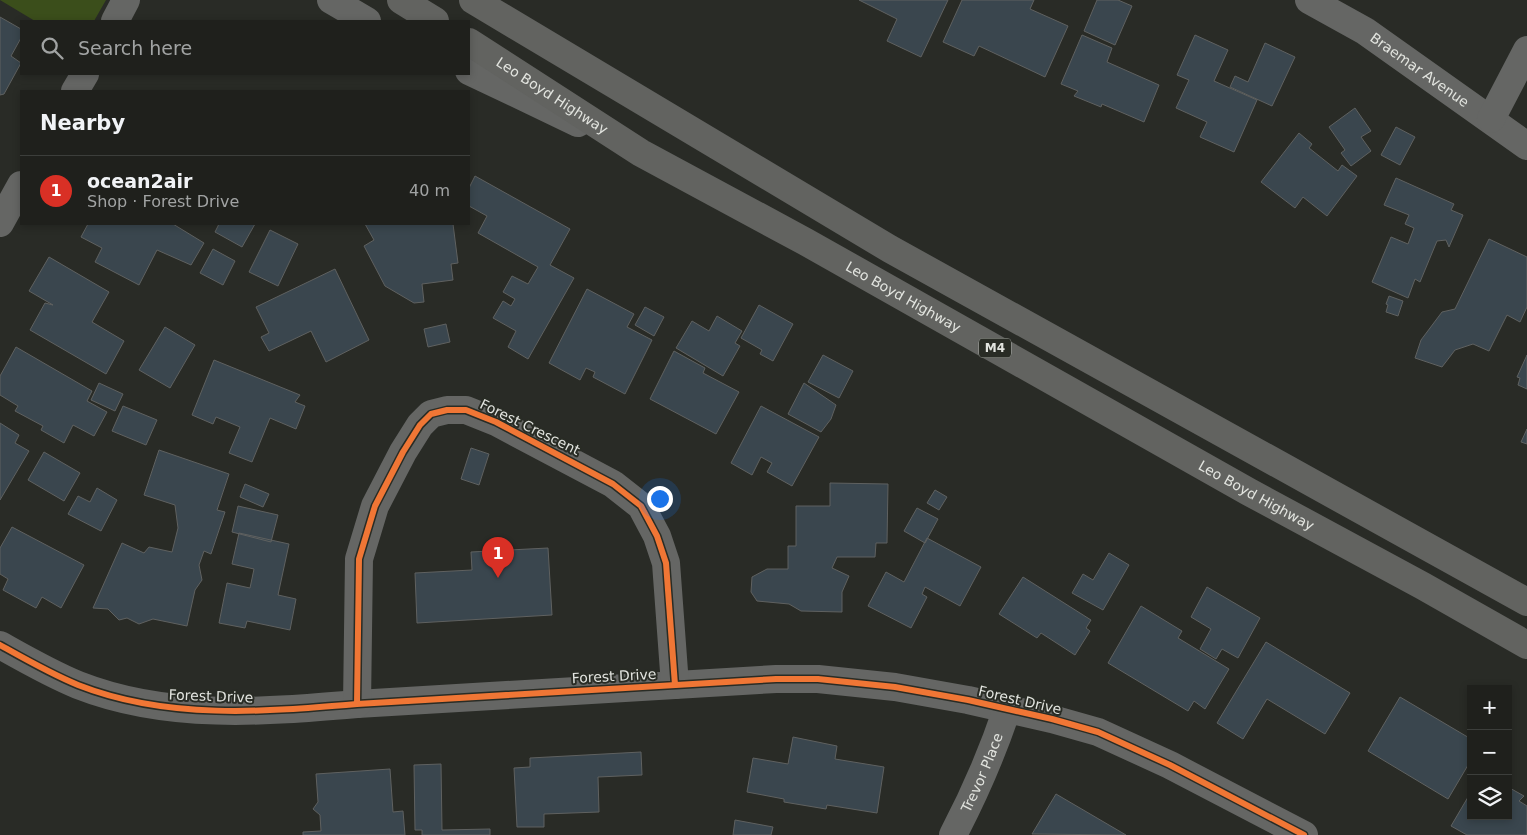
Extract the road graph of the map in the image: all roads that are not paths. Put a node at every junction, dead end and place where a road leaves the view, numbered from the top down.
1 (330, 0) edge
2 (401, 0) edge
3 (473, 0) edge
4 (1309, 0) edge
5 (365, 20) edge
6 (433, 20) edge
7 (470, 43) edge
8 (1527, 50) edge
9 (470, 71) edge
10 (84, 75) edge
11 (76, 90) edge
12 (1490, 119) junction
13 (1527, 146) edge
14 (641, 153) junction
15 (1527, 602) edge
16 (0, 645) edge
17 (1527, 645) edge
18 (675, 685) junction
19 (357, 704) junction
20 (1007, 709) junction
21 (953, 835) edge
22 (1304, 835) edge

1 - 5 street
2 - 6 highway
3 - 15 highway, M4
4 - 12 street, Braemar Avenue
7 - 14 highway, Leo Boyd Highway / M4
8 - 12 street
9 - 14 street
10 - 11 street
12 - 13 street, Braemar Avenue
14 - 17 highway, Leo Boyd Highway / M4
16 - 19 street, Forest Drive
18 - 19 street, Forest Drive
18 - 19 street, Forest Crescent
18 - 20 street, Forest Drive
20 - 21 street, Trevor Place
20 - 22 street, Forest Drive

